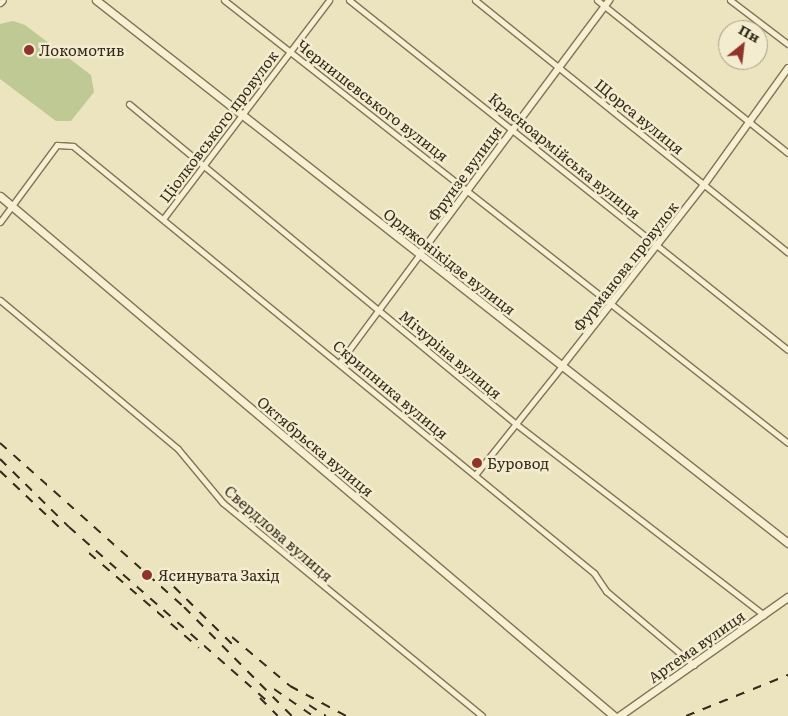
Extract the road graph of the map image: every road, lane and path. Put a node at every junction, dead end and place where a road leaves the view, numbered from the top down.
1 (3, 0) edge
2 (96, 0) edge
3 (224, 0) edge
4 (330, 0) edge
5 (349, 0) edge
6 (475, 0) edge
7 (597, 0) edge
8 (609, 0) edge
9 (730, 0) edge
10 (0, 4) edge
11 (605, 6) junction
12 (788, 44) edge
13 (289, 51) junction
14 (559, 66) junction
15 (788, 68) edge
16 (129, 104) dead end
17 (240, 114) junction
18 (749, 122) junction
19 (512, 128) junction
20 (788, 153) edge
21 (202, 163) junction
22 (704, 185) junction
23 (468, 190) junction
24 (0, 196) edge
25 (12, 205) junction
26 (163, 219) junction
27 (0, 222) edge
28 (658, 245) junction
29 (788, 253) edge
30 (420, 254) junction
31 (0, 300) edge
32 (612, 303) junction
33 (380, 310) junction
34 (788, 350) edge
35 (340, 362) junction
36 (562, 366) junction
37 (516, 424) junction
38 (788, 443) edge
39 (475, 475) junction
40 (788, 543) edge
41 (788, 597) edge
42 (764, 615) junction
43 (694, 665) junction
44 (482, 716) edge
45 (614, 716) edge
46 (619, 716) edge

1 - 10 street
2 - 17 main road, Орджонікідзе вулиця
3 - 13 street, Чернишевського вулиця
4 - 13 street, Ціолковського провулок
5 - 19 street, Красноармійська вулиця
6 - 14 street, Щорса вулиця
7 - 11 street
8 - 11 street, Фрунзе вулиця
9 - 12 street
11 - 14 street, Фрунзе вулиця
11 - 18 street
13 - 17 street, Ціолковського провулок
13 - 23 street, Чернишевського вулиця
14 - 19 street, Фрунзе вулиця
14 - 22 street, Щорса вулиця
15 - 18 street, Фурманова провулок
16 - 21 street, Мічуріна вулиця
17 - 21 street, Ціолковського провулок
17 - 30 main road, Орджонікідзе вулиця
18 - 20 street
18 - 22 street, Фурманова провулок
19 - 23 street, Фрунзе вулиця
19 - 28 street, Красноармійська вулиця
21 - 26 street, Ціолковського провулок
21 - 33 street, Мічуріна вулиця
22 - 28 street, Фурманова провулок
22 - 29 street, Щорса вулиця
23 - 30 street, Фрунзе вулиця
23 - 32 street, Чернишевського вулиця
24 - 25 main road, Октябрьска вулиця
25 - 26 street, Скрипника вулиця
25 - 27 street
25 - 45 main road, Октябрьска вулиця
26 - 35 street, Скрипника вулиця
28 - 32 street, Фурманова провулок
28 - 34 street, Красноармійська вулиця
30 - 33 street, Фрунзе вулиця
30 - 36 main road, Орджонікідзе вулиця
31 - 44 street, Свердлова вулиця
32 - 36 street, Фурманова провулок
32 - 38 street, Чернишевського вулиця
33 - 35 street, Фрунзе вулиця
33 - 37 street, Мічуріна вулиця
35 - 39 street, Скрипника вулиця
36 - 37 street, Фурманова провулок
36 - 40 main road, Орджонікідзе вулиця
37 - 39 street, Фурманова провулок
37 - 42 street, Мічуріна вулиця
39 - 43 street, Скрипника вулиця
41 - 42 main road, Артема вулиця
42 - 43 main road, Артема вулиця
43 - 46 main road, Артема вулиця

